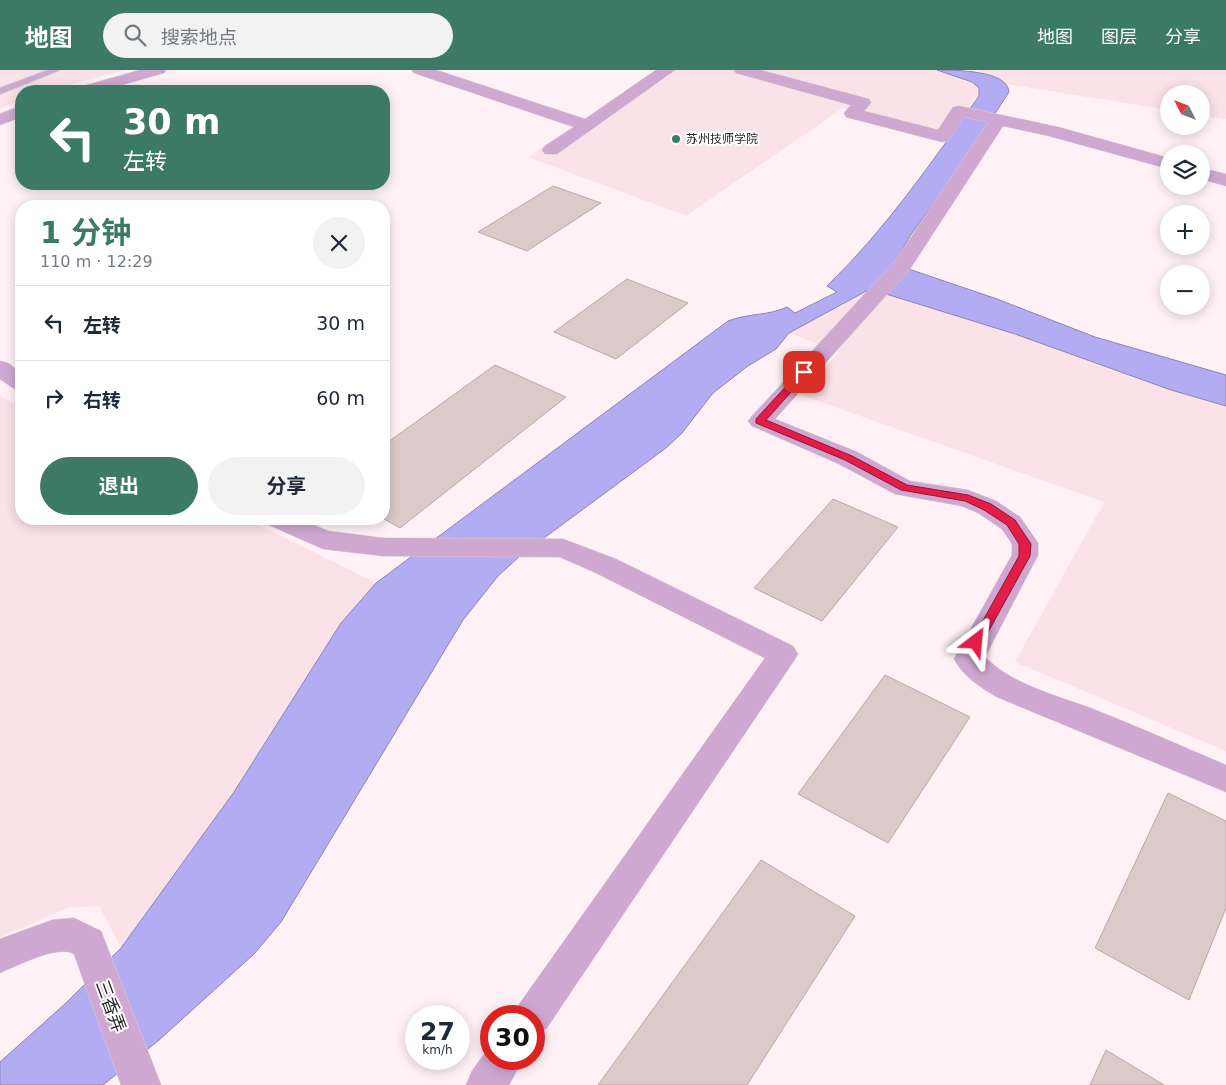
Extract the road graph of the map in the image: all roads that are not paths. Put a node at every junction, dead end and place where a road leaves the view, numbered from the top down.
1 (56, 70) edge
2 (158, 70) edge
3 (420, 70) edge
4 (667, 70) edge
5 (742, 70) edge
6 (104, 85) edge
7 (0, 90) edge
8 (15, 114) edge
9 (997, 119) junction
10 (0, 120) edge
11 (586, 126) junction
12 (551, 150) dead end
13 (1160, 161) edge
14 (1210, 176) edge
15 (1226, 180) edge
16 (0, 368) edge
17 (15, 379) edge
18 (291, 525) edge
19 (1226, 779) edge
20 (0, 956) edge
21 (541, 1005) edge
22 (496, 1070) edge
23 (137, 1076) edge
24 (486, 1085) edge

1 - 7 lane
2 - 6 street
3 - 11 street
4 - 11 street
5 - 9 street
8 - 10 street
9 - 13 street
9 - 19 street
11 - 12 street
14 - 15 street
16 - 17 street
18 - 21 street
20 - 23 street, 三香弄
22 - 24 street

